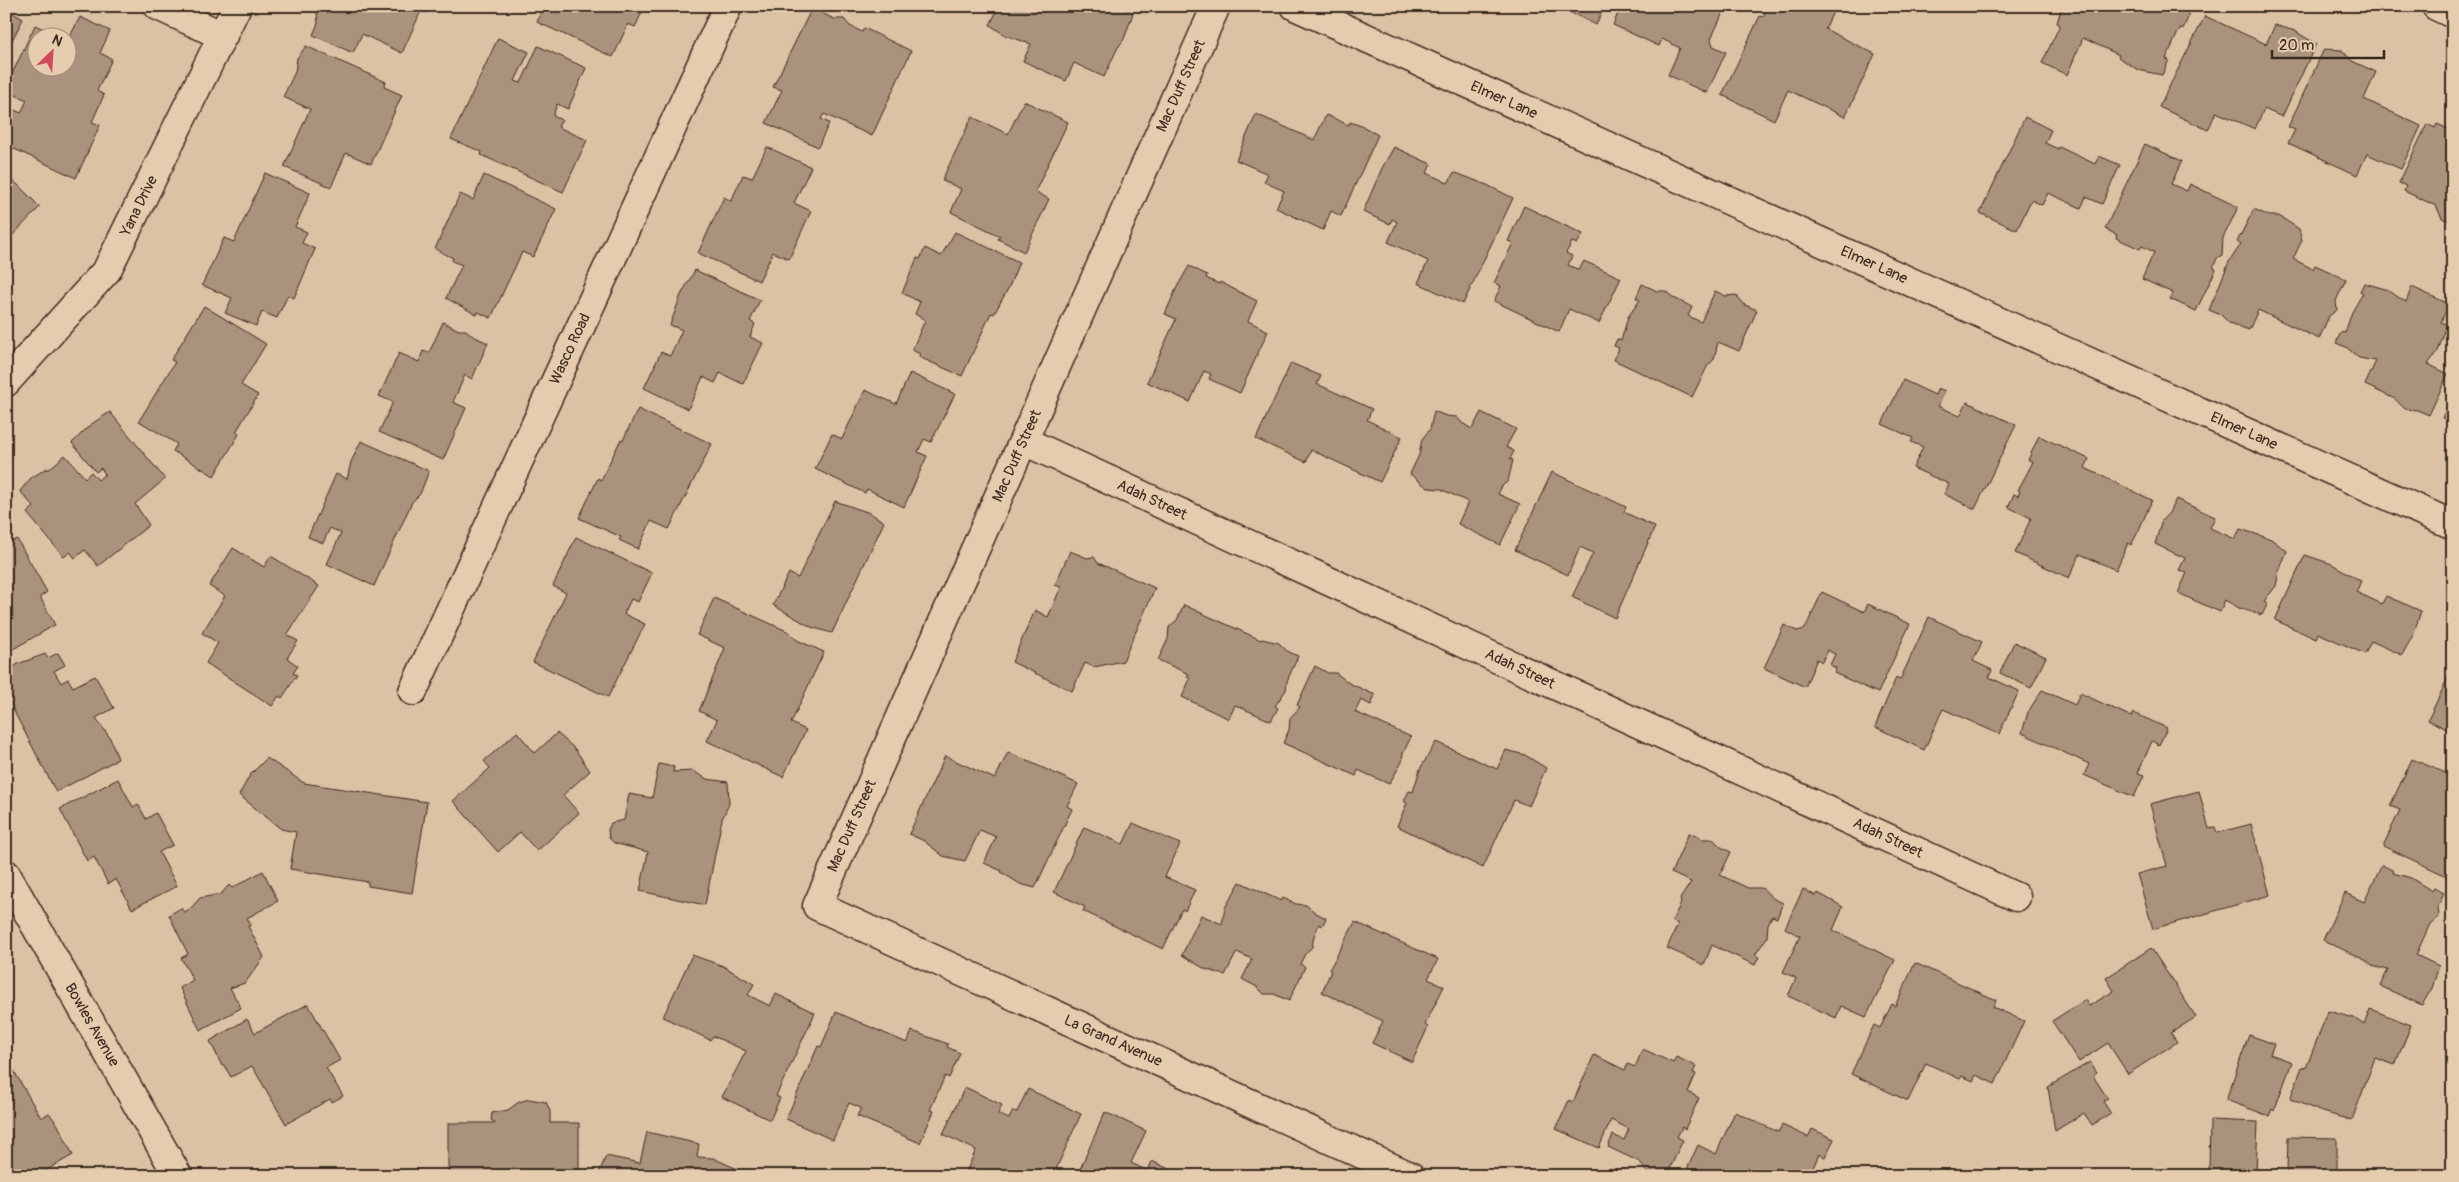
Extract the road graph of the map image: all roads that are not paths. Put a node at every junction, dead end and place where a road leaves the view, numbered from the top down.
1 (158, 6) edge
2 (237, 6) edge
3 (728, 6) edge
4 (1216, 6) edge
5 (1295, 6) edge
6 (2436, 6) edge
7 (2453, 14) edge
8 (223, 36) junction
9 (6, 382) edge
10 (1024, 441) junction
11 (2453, 525) edge
12 (413, 691) dead end
13 (6, 874) edge
14 (2016, 897) dead end
15 (817, 906) joint
16 (178, 1176) edge
17 (1410, 1176) edge

1 - 8 street
2 - 8 street, Yana Drive
3 - 12 street, Wasco Road
4 - 10 street, Mac Duff Street
5 - 11 street, Elmer Lane
6 - 7 street
8 - 9 street, Yana Drive
10 - 14 street, Adah Street
10 - 15 street, Mac Duff Street
13 - 16 street, Bowles Avenue
15 - 17 street, La Grand Avenue

